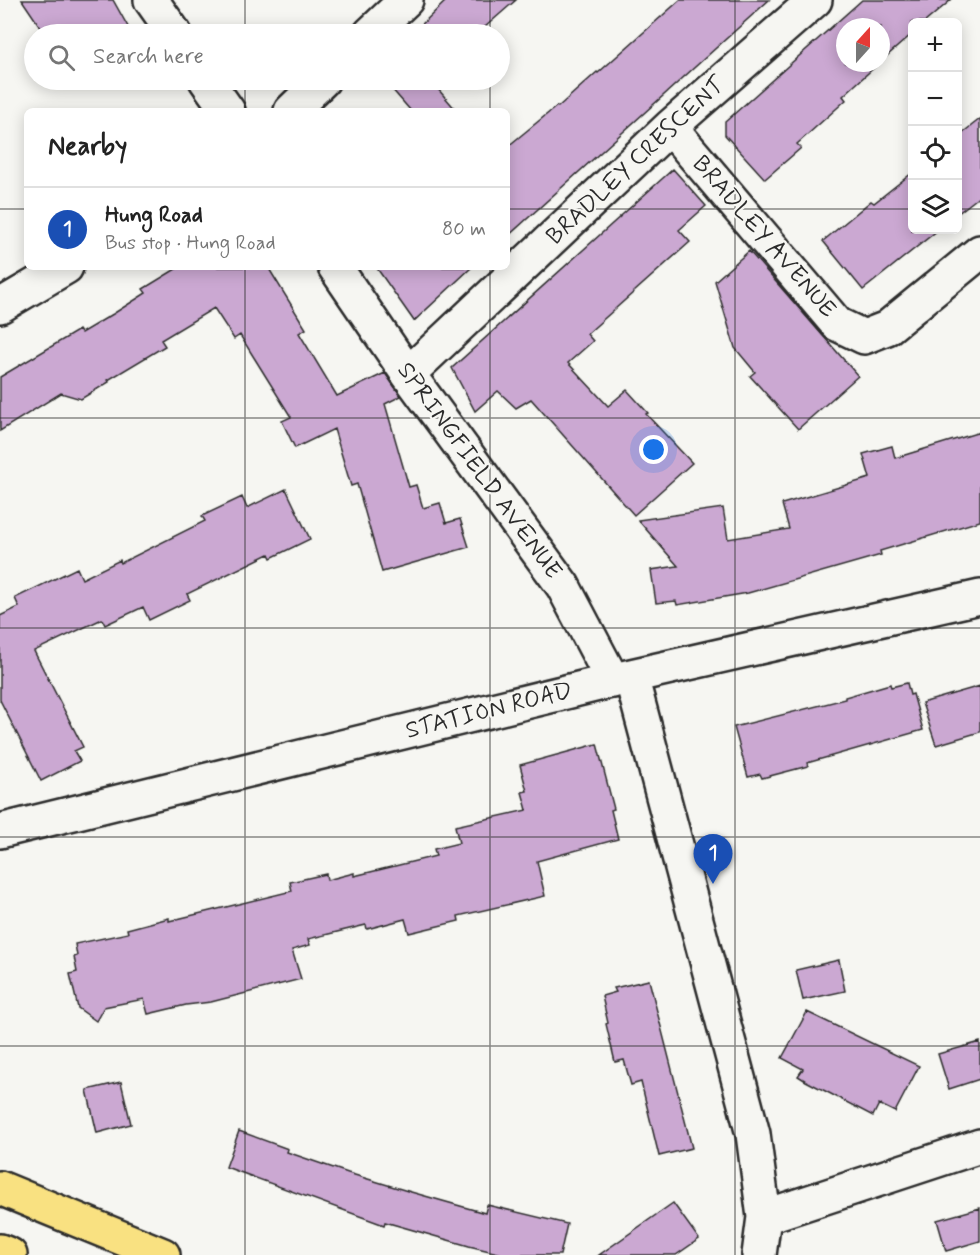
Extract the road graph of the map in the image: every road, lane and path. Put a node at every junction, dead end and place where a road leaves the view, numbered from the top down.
1 (151, 0) edge
2 (406, 0) edge
3 (815, 0) edge
4 (168, 24) edge
5 (381, 24) edge
6 (213, 90) edge
7 (313, 90) edge
8 (226, 108) edge
9 (294, 108) edge
10 (670, 127) junction
11 (980, 252) edge
12 (61, 270) edge
13 (337, 270) edge
14 (0, 306) edge
15 (408, 374) junction
16 (980, 597) edge
17 (622, 679) junction
18 (0, 831) edge
19 (980, 1146) edge
20 (0, 1188) edge
21 (764, 1217) junction
22 (0, 1251) edge
23 (10, 1255) edge
24 (163, 1255) edge
25 (759, 1255) edge

1 - 4 street
2 - 5 street
3 - 10 street, BRADLEY CRESCENT
6 - 8 street
7 - 9 street
10 - 11 street, BRADLEY AVENUE
10 - 15 street, BRADLEY CRESCENT
12 - 14 street
13 - 15 street, SPRINGFIELD AVENUE
15 - 17 street, SPRINGFIELD AVENUE
16 - 17 street, STATION ROAD
17 - 18 street, STATION ROAD
17 - 21 street, SPRINGFIELD AVENUE
19 - 21 street
20 - 24 highway
21 - 25 street, SPRINGFIELD AVENUE
22 - 23 highway

